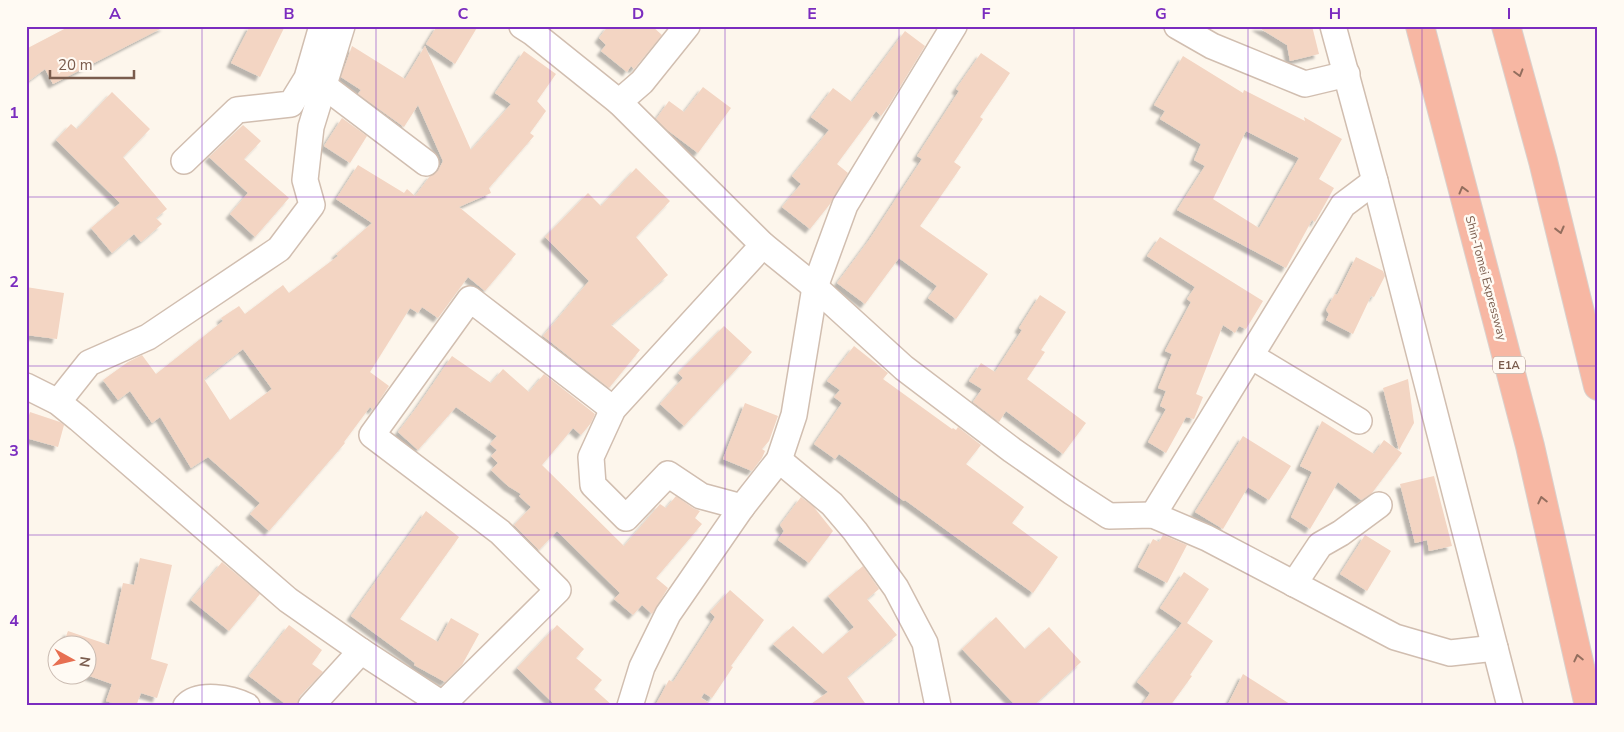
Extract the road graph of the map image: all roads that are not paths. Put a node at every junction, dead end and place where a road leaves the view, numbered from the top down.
1 (322, 26) edge
2 (342, 26) edge
3 (522, 26) edge
4 (687, 26) edge
5 (954, 26) edge
6 (1177, 26) edge
7 (1333, 26) edge
8 (1420, 26) edge
9 (1506, 26) edge
10 (1347, 74) junction
11 (323, 85) junction
12 (619, 102) junction
13 (184, 162) dead end
14 (426, 163) dead end
15 (1376, 181) junction
16 (764, 245) junction
17 (815, 287) junction
18 (1251, 356) junction
19 (26, 386) edge
20 (1598, 386) edge
21 (58, 402) junction
22 (613, 409) junction
23 (1359, 421) dead end
24 (779, 460) junction
25 (1379, 505) dead end
26 (742, 507) junction
27 (1153, 515) junction
28 (1294, 584) junction
29 (1495, 648) junction
30 (361, 651) junction
31 (444, 705) edge
32 (186, 706) edge
33 (247, 706) edge
34 (310, 706) edge
35 (630, 706) edge
36 (938, 706) edge
37 (1510, 706) edge
38 (1589, 706) edge

1 - 13 street
2 - 11 street
3 - 12 street
4 - 12 street
5 - 17 street
6 - 10 street
7 - 10 street
38 -> 8 highway, Shin-Tomei Expressway / E1A
9 -> 20 highway
10 - 15 street
11 - 14 street
11 - 21 street
12 - 16 street
15 - 18 street
15 - 29 street
16 - 17 street
16 - 22 street
17 - 24 street
17 - 27 street
18 - 23 street
18 - 27 street
19 - 21 street
21 - 30 street
22 - 26 street
22 - 31 street
24 - 26 street
24 - 36 street
25 - 28 street
26 - 35 street
27 - 28 street
28 - 29 street
29 - 37 street
30 - 31 street
30 - 34 street
32 - 33 street

